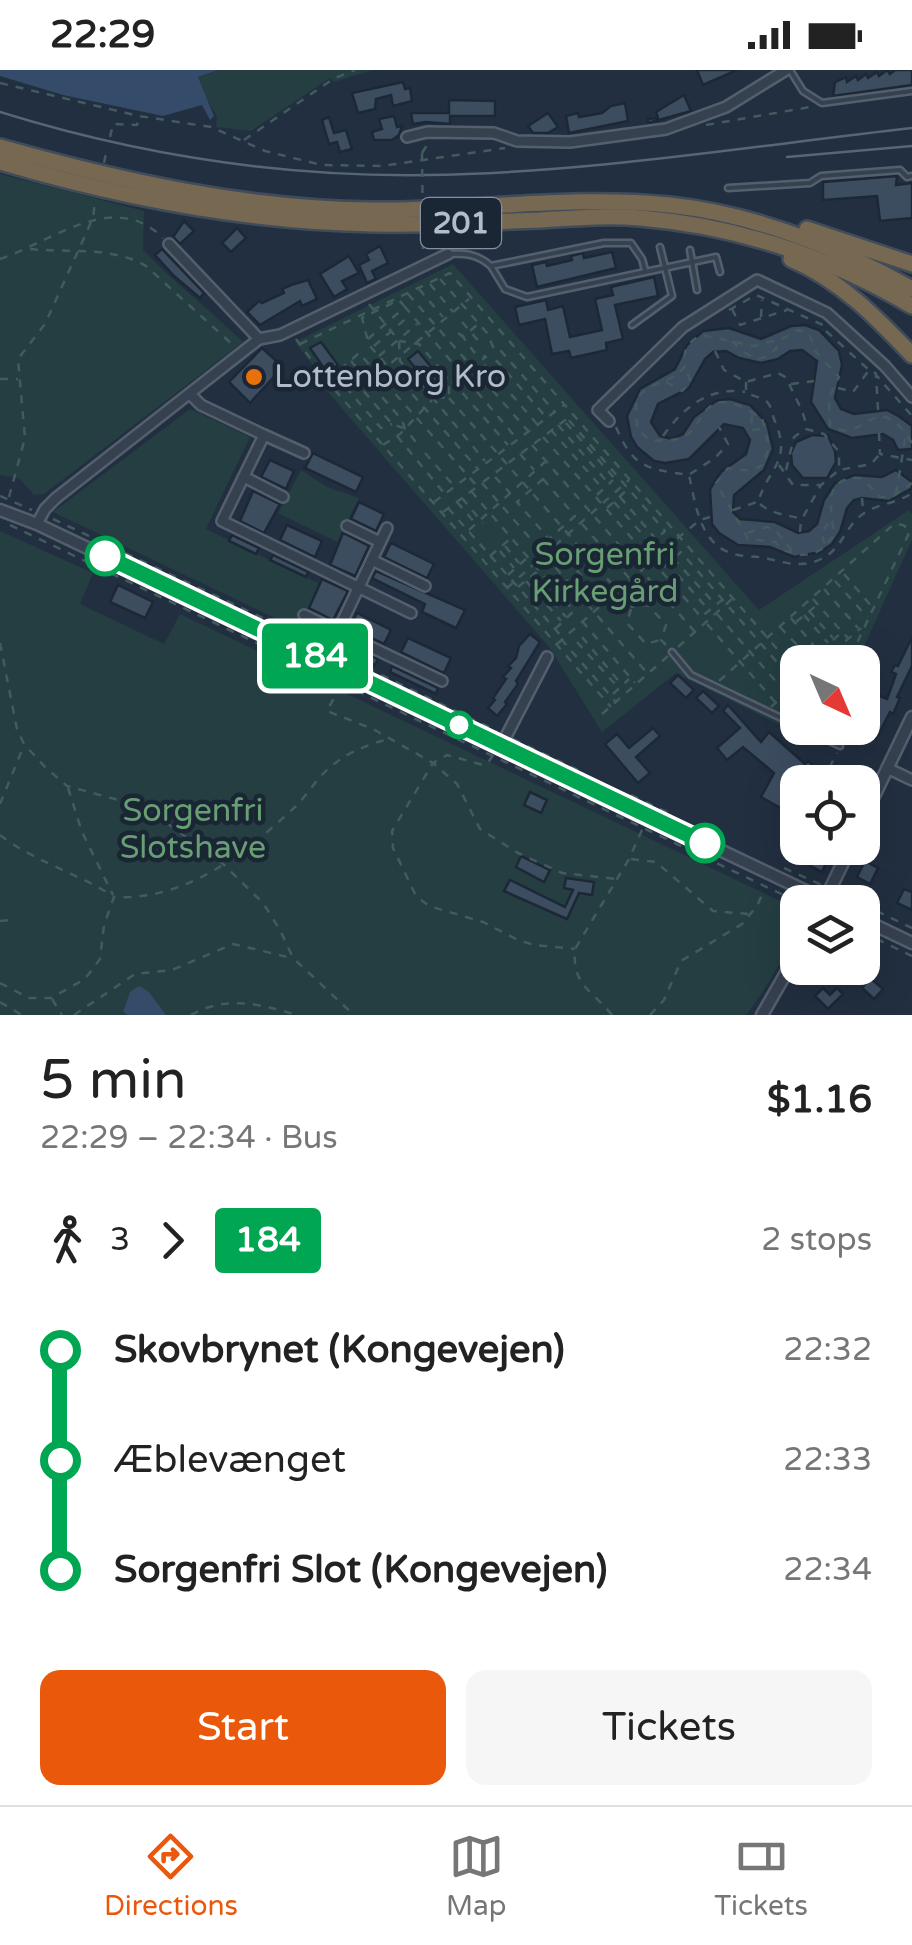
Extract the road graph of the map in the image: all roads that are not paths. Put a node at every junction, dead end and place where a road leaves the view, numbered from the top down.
1 (788, 70) edge
2 (912, 91) edge
3 (407, 138) dead end
4 (0, 147) edge
5 (0, 162) edge
6 (912, 176) edge
7 (728, 188) dead end
8 (760, 223) junction
9 (728, 231) junction
10 (169, 244) road end
11 (660, 247) dead end
12 (690, 250) dead end
13 (448, 254) joint
14 (692, 262) junction
15 (912, 264) edge
16 (491, 266) junction
17 (665, 268) junction
18 (645, 272) junction
19 (720, 272) dead end
20 (912, 288) edge
21 (697, 290) dead end
22 (912, 306) edge
23 (632, 325) dead end
24 (259, 340) junction
25 (912, 355) edge
26 (191, 396) junction
27 (912, 398) edge
28 (613, 424) road end
29 (264, 435) junction
30 (304, 453) dead end
31 (244, 476) junction
32 (283, 497) dead end
33 (0, 510) edge
34 (39, 519) junction
35 (347, 526) dead end
36 (388, 528) dead end
37 (380, 542) junction
38 (372, 560) junction
39 (425, 586) dead end
40 (359, 587) junction
41 (411, 612) dead end
42 (304, 615) dead end
43 (338, 631) junction
44 (672, 652) road end
45 (326, 655) junction
46 (548, 657) dead end
47 (442, 682) dead end
48 (912, 717) edge
49 (780, 718) edge
50 (500, 745) junction
51 (888, 768) junction
52 (912, 780) edge
53 (880, 784) edge
54 (791, 885) edge
55 (880, 928) edge
56 (912, 943) edge
57 (780, 984) edge
58 (762, 1015) edge

1 - 2 lane
1 - 3 street
4 - 8 highway, 201
5 - 9 highway, 201
6 - 7 lane
8 - 15 highway
8 - 20 highway, 201
9 - 22 highway, 201
9 - 25 highway
10 - 24 street
11 - 17 lane
12 - 14 lane
13 - 16 lane
13 - 24 street
14 - 17 lane
14 - 19 lane
14 - 21 lane
16 - 18 lane
16 - 18 lane
17 - 18 lane
17 - 23 lane
24 - 26 street
26 - 29 street
26 - 34 street
27 - 28 street
29 - 30 street
29 - 31 street
31 - 32 street
31 - 40 street
33 - 34 street
34 - 45 street
35 - 37 street
36 - 37 street
37 - 38 street
38 - 39 street
38 - 40 street
40 - 41 street
40 - 43 street
42 - 43 street
43 - 45 street
43 - 47 street
44 - 49 lane
45 - 50 street
46 - 50 street
48 - 51 street
50 - 54 street
51 - 52 street
51 - 53 street
55 - 56 street
57 - 58 street

